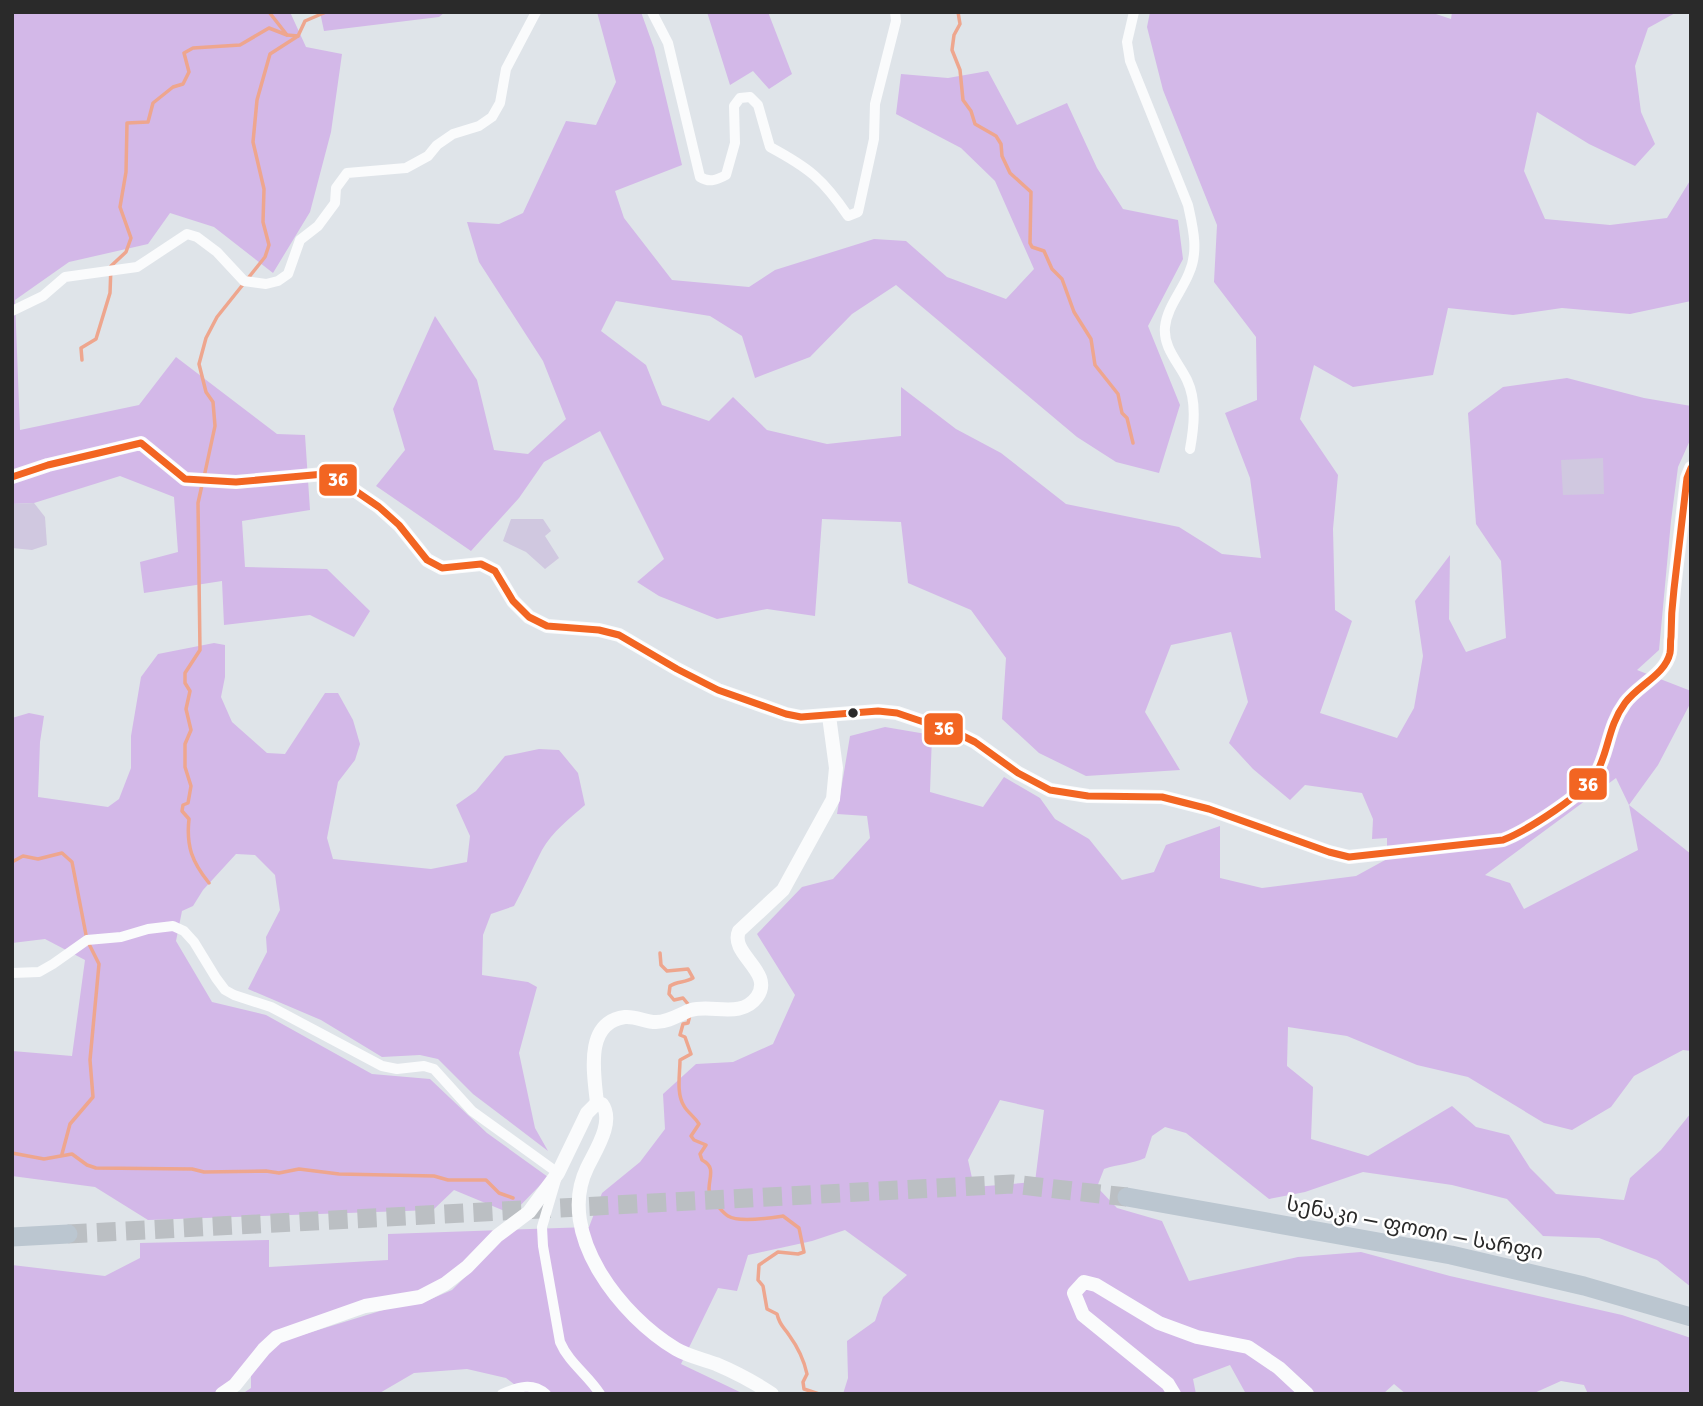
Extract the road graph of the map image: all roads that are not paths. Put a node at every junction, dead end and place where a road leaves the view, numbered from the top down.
1 (536, 12) edge
2 (652, 12) edge
3 (895, 12) edge
4 (1134, 12) edge
5 (12, 311) edge
6 (1190, 449) dead end
7 (1691, 468) edge
8 (12, 477) edge
9 (829, 716) junction
10 (12, 973) edge
11 (597, 1102) junction
12 (558, 1172) junction
13 (1127, 1197) tunnel mouth
14 (68, 1234) tunnel mouth
15 (12, 1237) edge
16 (1691, 1317) edge
17 (222, 1394) edge
18 (502, 1394) edge
19 (547, 1394) edge
20 (600, 1394) edge
21 (772, 1394) edge
22 (1174, 1394) edge
23 (1307, 1394) edge

1 - 5 street
2 - 3 street
4 - 6 street
7 - 9 street
8 - 9 street
9 - 11 street
10 - 12 street
11 - 12 street
11 - 21 street
12 - 17 street
12 - 20 street
13 - 16 highway, სენაკი — ფოთი — სარფი
14 - 15 highway
18 - 19 street
22 - 23 street

